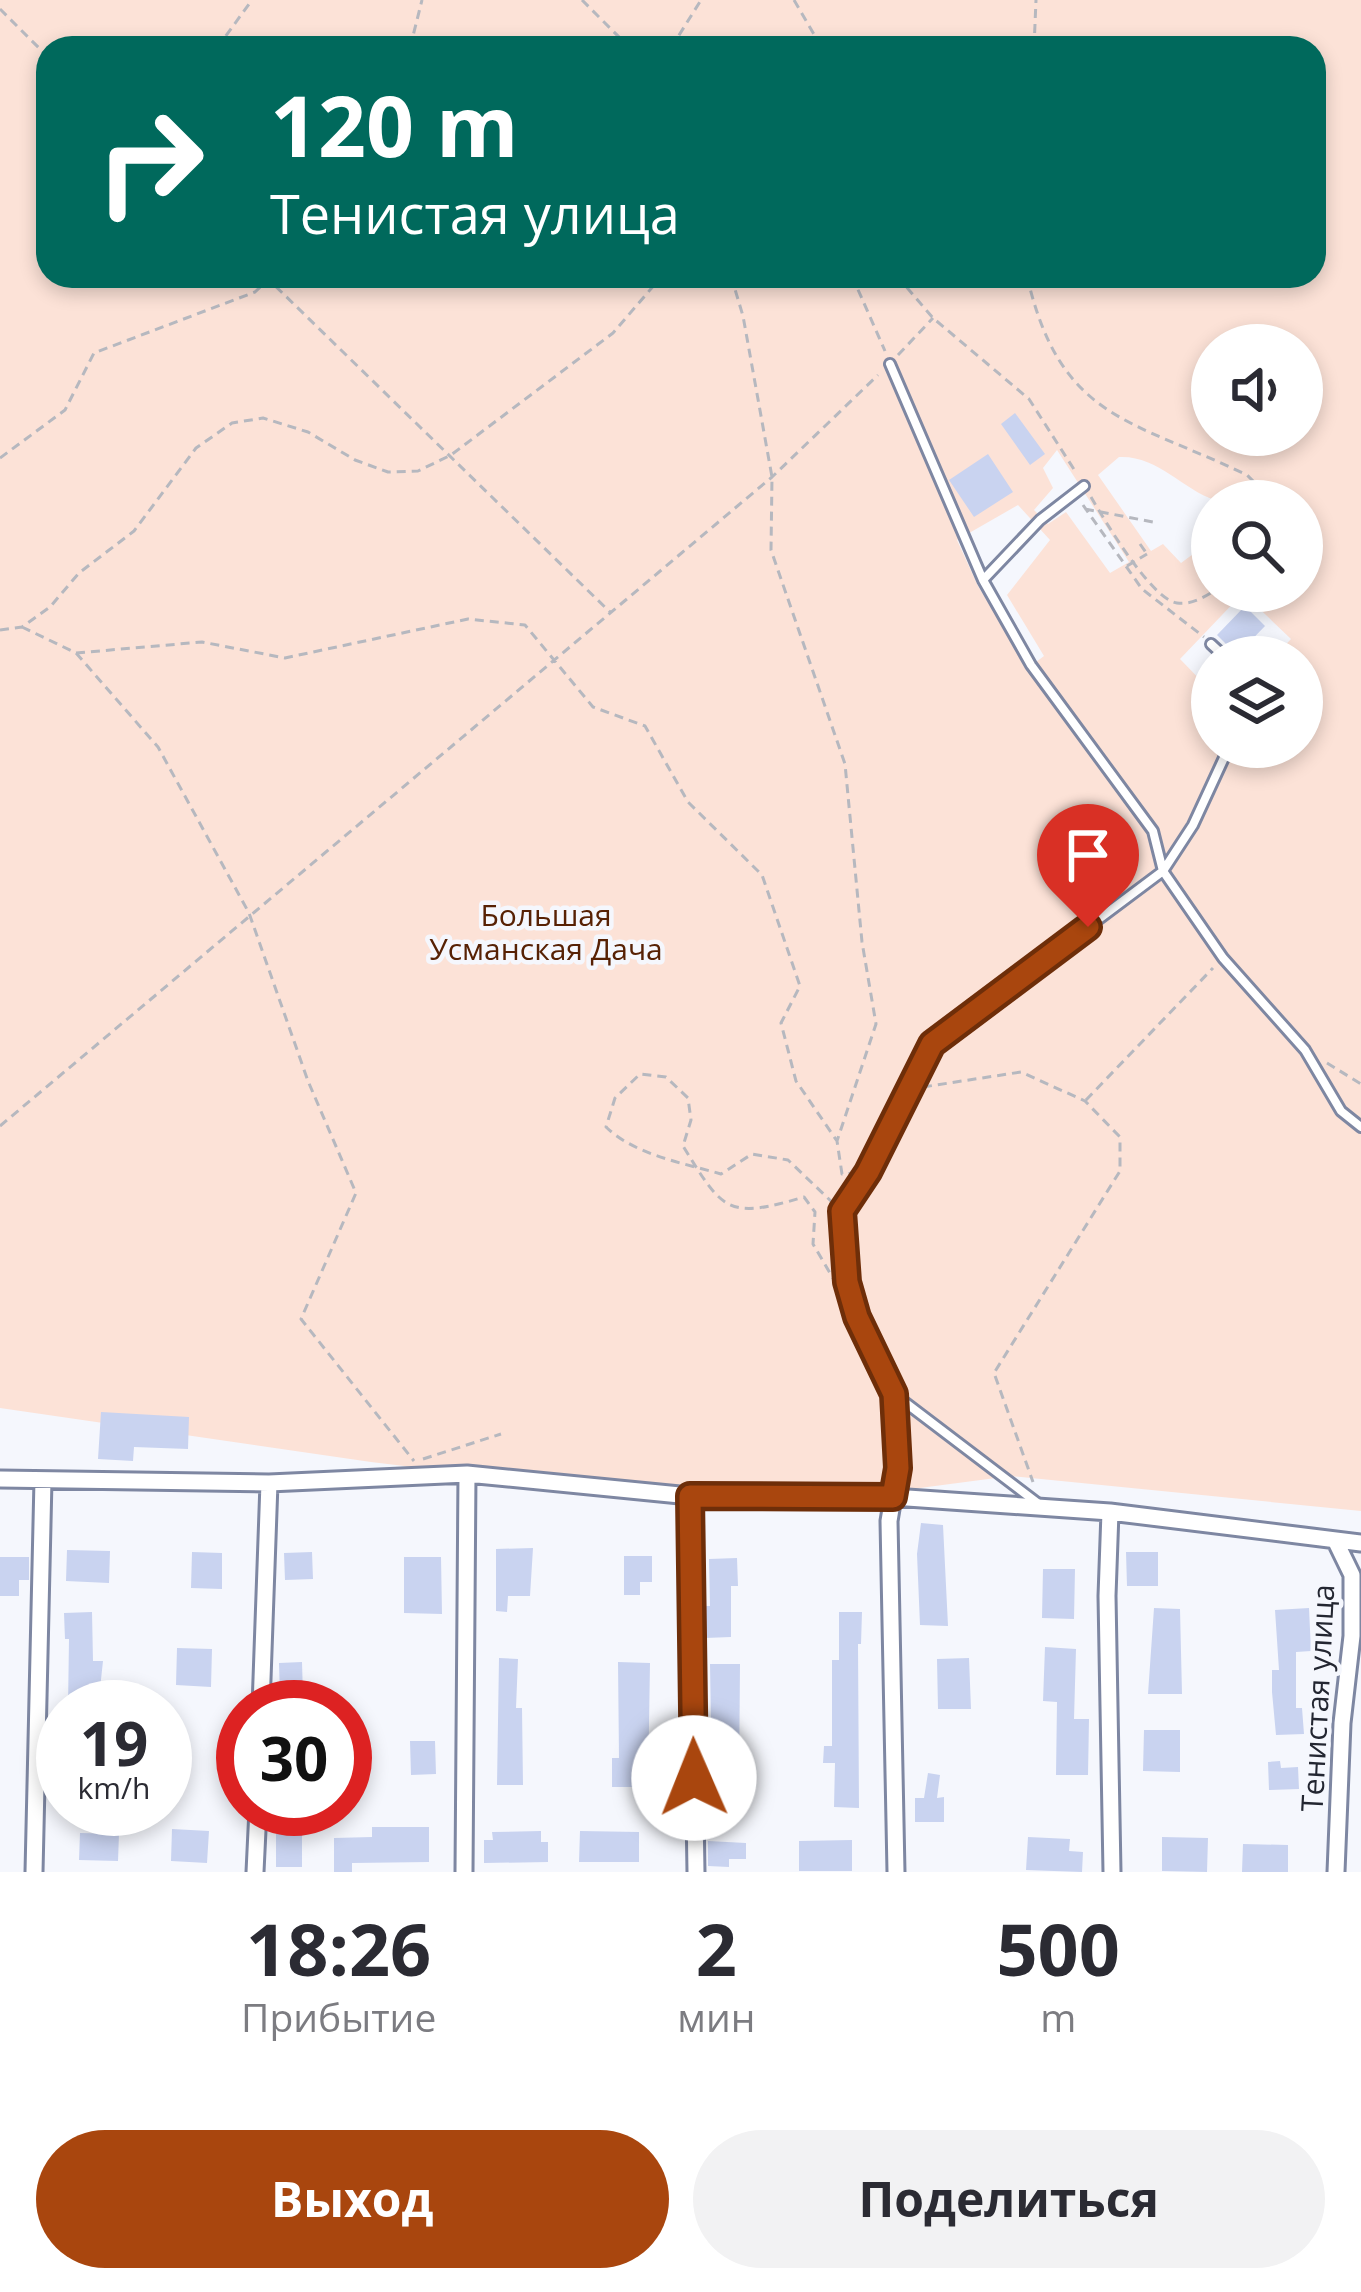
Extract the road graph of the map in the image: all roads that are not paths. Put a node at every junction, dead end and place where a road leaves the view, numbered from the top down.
1 (890, 364) road end
2 (1084, 486) road end
3 (983, 580) junction
4 (1219, 768) edge
5 (1163, 871) junction
6 (1361, 1127) edge
7 (894, 1394) junction
8 (467, 1474) junction
9 (0, 1479) edge
10 (43, 1480) junction
11 (269, 1483) junction
12 (690, 1496) junction
13 (893, 1497) junction
14 (1042, 1507) junction
15 (1110, 1512) junction
16 (1336, 1542) junction
17 (1361, 1544) edge
18 (262, 1680) edge
19 (257, 1836) edge
20 (34, 1872) edge
21 (256, 1872) edge
22 (464, 1872) edge
23 (696, 1872) edge
24 (896, 1872) edge
25 (1112, 1872) edge
26 (1336, 1872) edge

1 - 3 lane
2 - 3 lane
3 - 5 lane
4 - 5 lane
5 - 6 lane
5 - 7 lane
7 - 13 lane
7 - 14 lane
8 - 11 street, Тенистая улица
8 - 12 street, Тенистая улица
8 - 22 street
9 - 10 street, Тенистая улица
10 - 11 street, Тенистая улица
10 - 20 street
11 - 18 street
12 - 13 street, Тенистая улица
12 - 23 street
13 - 14 street, Тенистая улица
13 - 24 street
14 - 15 street, Тенистая улица
15 - 16 street, Тенистая улица
15 - 25 street
16 - 17 street
16 - 26 street, Тенистая улица
19 - 21 street

